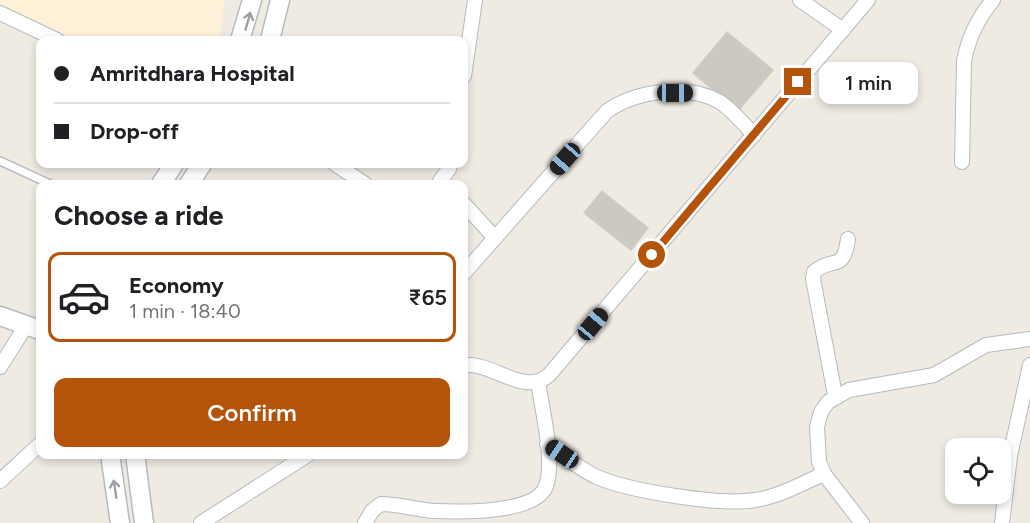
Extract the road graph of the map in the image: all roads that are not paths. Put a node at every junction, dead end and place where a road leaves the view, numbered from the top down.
1 (252, 0) edge
2 (280, 0) edge
3 (475, 0) edge
4 (800, 0) edge
5 (868, 0) edge
6 (993, 0) edge
7 (0, 13) edge
8 (843, 30) junction
9 (49, 36) edge
10 (241, 36) edge
11 (271, 36) edge
12 (468, 48) edge
13 (754, 135) junction
14 (0, 161) edge
15 (962, 162) dead end
16 (341, 168) edge
17 (41, 180) edge
18 (359, 180) edge
19 (468, 208) edge
20 (495, 238) junction
21 (848, 239) dead end
22 (468, 268) edge
23 (0, 316) edge
24 (34, 327) edge
25 (1030, 339) edge
26 (468, 365) edge
27 (1030, 365) edge
28 (0, 367) edge
29 (538, 382) junction
30 (835, 395) junction
31 (547, 444) junction
32 (36, 448) edge
33 (111, 459) edge
34 (136, 459) edge
35 (301, 459) edge
36 (824, 474) junction
37 (0, 481) edge
38 (120, 523) edge
39 (144, 523) edge
40 (201, 523) edge
41 (365, 523) edge
42 (862, 523) edge
43 (1002, 523) edge

10 -> 1 street
2 - 11 street
3 - 12 street
4 - 8 street
5 - 8 street
6 - 15 street
7 - 9 street
8 - 13 street
13 - 20 street
13 - 29 street
14 - 17 lane
16 - 18 street
19 - 20 street
20 - 22 street
21 - 30 street
23 - 24 street
24 - 28 street
25 - 30 street
26 - 29 street
27 - 43 street
29 - 31 street
30 - 36 street
31 - 36 street
31 - 41 street
32 - 37 street
38 -> 33 street
34 - 39 street
35 - 40 street
36 - 42 street

